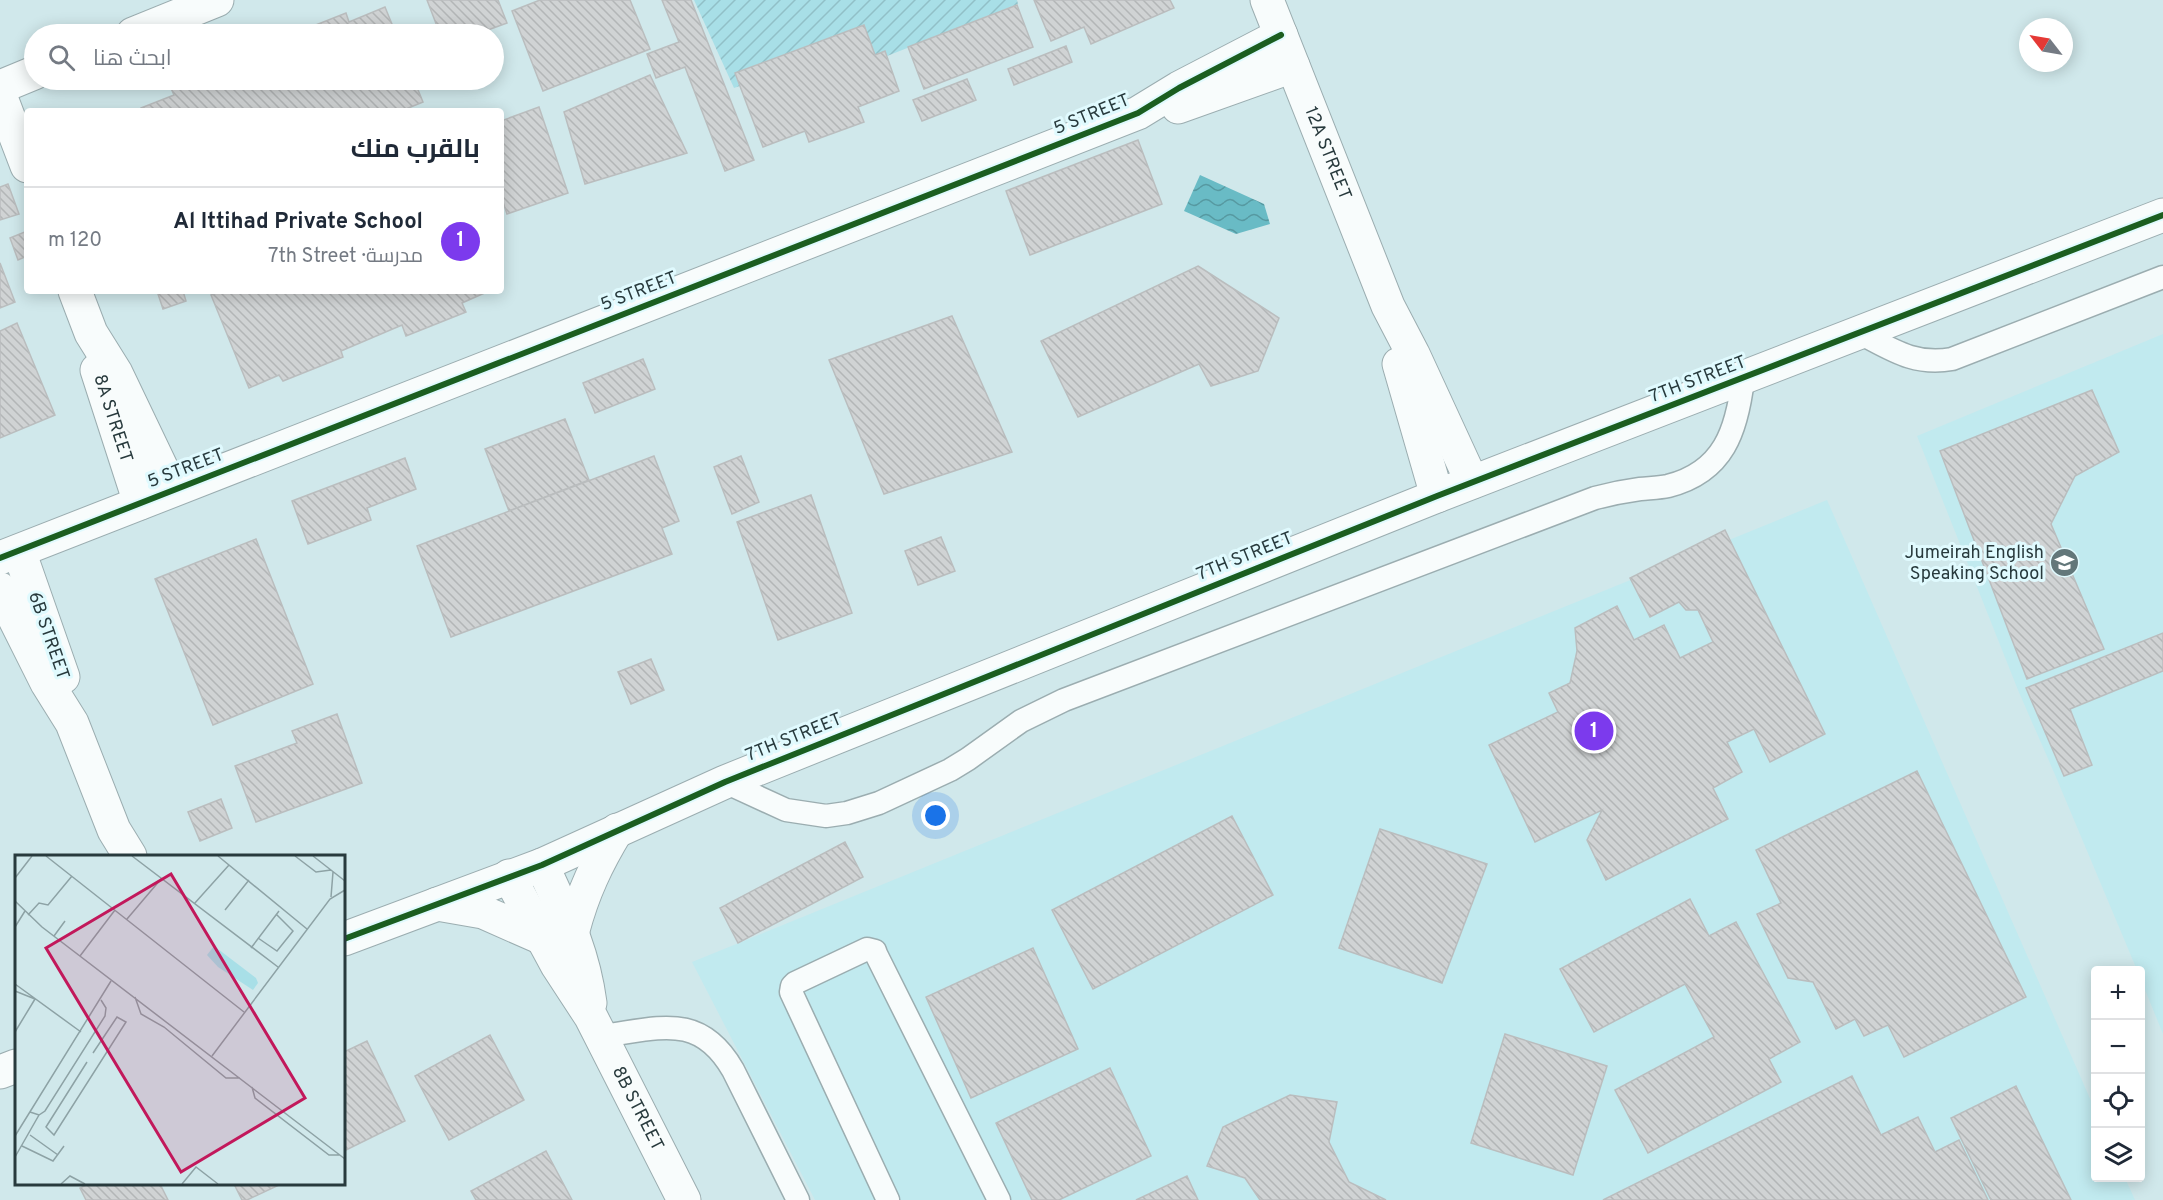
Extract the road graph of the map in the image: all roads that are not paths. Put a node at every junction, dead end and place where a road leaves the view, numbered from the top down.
1 (217, 0) edge
2 (1267, 0) edge
3 (158, 24) edge
4 (1281, 35) junction
5 (1293, 66) junction
6 (24, 77) edge
7 (0, 87) edge
8 (0, 95) edge
9 (1138, 114) junction
10 (24, 158) edge
11 (2163, 214) edge
12 (2163, 277) edge
13 (76, 294) edge
14 (1388, 306) junction
15 (1858, 332) junction
16 (91, 333) junction
17 (1743, 379) junction
18 (1472, 482) junction
19 (172, 490) junction
20 (1437, 496) junction
21 (141, 503) junction
22 (10, 554) edge
23 (0, 589) edge
24 (72, 723) junction
25 (725, 782) junction
26 (618, 830) junction
27 (120, 848) edge
28 (542, 865) junction
29 (509, 876) junction
30 (437, 904) junction
31 (573, 930) junction
32 (542, 938) junction
33 (345, 939) edge
34 (596, 1026) junction
35 (15, 1066) edge
36 (0, 1072) edge
37 (684, 1200) edge
38 (798, 1200) edge
39 (888, 1200) edge
40 (999, 1200) edge

1 - 3 street
2 - 4 street, 12A STREET
4 - 5 street, 12A STREET
4 - 9 street, 5 STREET
5 - 9 street, 5 STREET
5 - 14 street, 12A STREET
6 - 7 street
8 - 10 street
9 - 19 street, 5 STREET
11 - 15 street, 7TH STREET
12 - 15 lane
13 - 16 street, 8A STREET
14 - 18 street, 12A STREET
14 - 20 street, 12A STREET
15 - 17 street, 7TH STREET
16 - 19 street, 8A STREET
16 - 21 street, 8A STREET
17 - 18 street, 7TH STREET
17 - 25 lane
18 - 20 street, 7TH STREET
19 - 21 street, 5 STREET
20 - 25 street, 7TH STREET
21 - 22 street, 5 STREET
22 - 24 street, 6B STREET
23 - 24 street, 6B STREET
24 - 27 street, 6B STREET
25 - 26 street, 7TH STREET
26 - 28 street, 7TH STREET
26 - 31 street
28 - 29 street, 7TH STREET
28 - 31 street, 8B STREET
29 - 30 street, 7TH STREET
29 - 32 street, 8B STREET
30 - 32 street
30 - 33 street, 7TH STREET
31 - 34 street, 8B STREET
32 - 34 street, 8B STREET
34 - 37 street, 8B STREET
34 - 38 lane
35 - 36 street
39 - 40 lane

